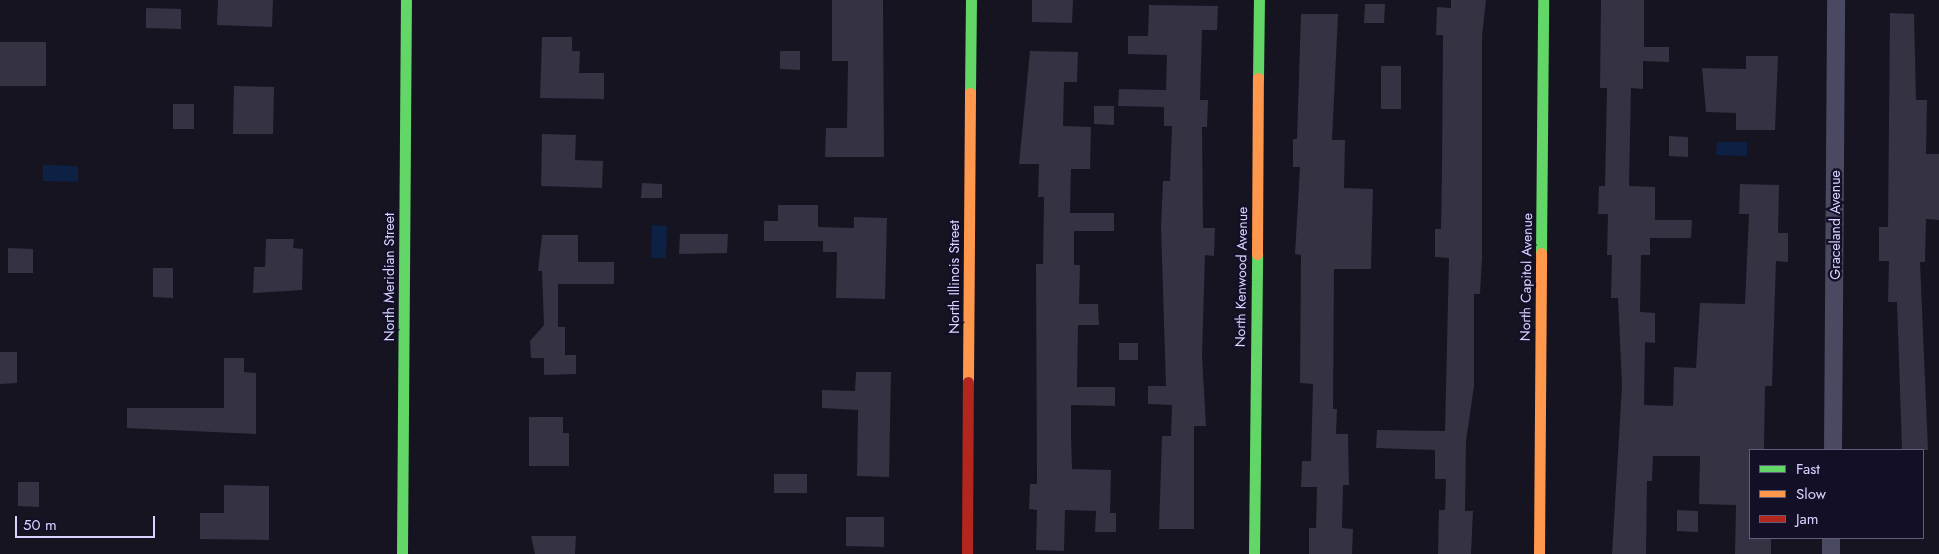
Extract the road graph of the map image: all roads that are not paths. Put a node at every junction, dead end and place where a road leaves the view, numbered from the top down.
1 (406, 0) edge
2 (971, 0) edge
3 (1259, 0) edge
4 (1543, 0) edge
5 (1836, 0) edge
6 (1833, 449) edge
7 (1831, 539) edge
8 (402, 554) edge
9 (967, 554) edge
10 (1254, 554) edge
11 (1539, 554) edge
12 (1831, 554) edge

1 - 8 main road, North Meridian Street
2 - 9 main road, North Illinois Street
3 - 10 main road, North Kenwood Avenue
4 - 11 main road, North Capitol Avenue
5 - 6 street, Graceland Avenue
7 - 12 street

